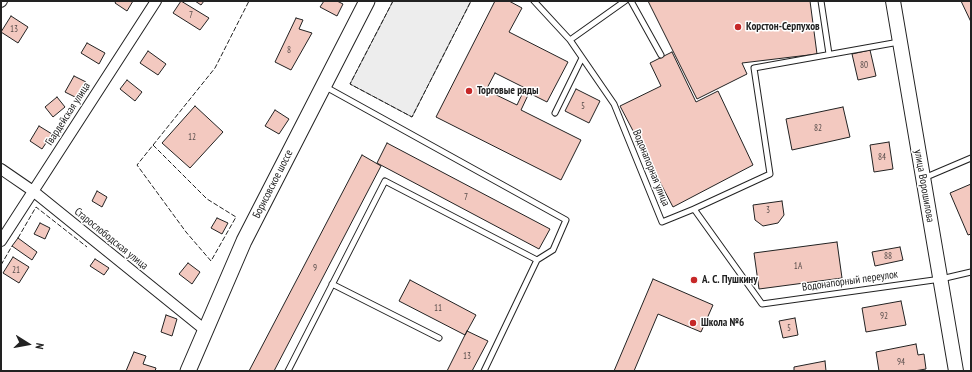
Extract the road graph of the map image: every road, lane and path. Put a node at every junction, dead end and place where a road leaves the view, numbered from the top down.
1 (156, 1) edge
2 (367, 1) edge
3 (534, 1) edge
4 (625, 1) edge
5 (631, 1) edge
6 (821, 1) edge
7 (893, 1) edge
8 (570, 40) junction
9 (900, 42) junction
10 (829, 54) junction
11 (661, 55) dead end
12 (582, 58) junction
13 (323, 85) junction
14 (556, 113) dead end
15 (971, 158) edge
16 (1, 169) edge
17 (923, 178) junction
18 (32, 190) junction
19 (694, 209) junction
20 (1, 241) edge
21 (537, 260) junction
22 (971, 272) edge
23 (941, 279) junction
24 (332, 284) junction
25 (205, 330) junction
26 (439, 338) dead end
27 (188, 371) edge
28 (288, 371) edge
29 (484, 371) edge
30 (956, 371) edge

1 - 18 street, Гвардейская улица
2 - 13 main road, Борисовское шоссе
3 - 8 lane, Водонапорная улица
4 - 8 lane
5 - 11 lane
6 - 10 lane
7 - 9 main road, улица Ворошилова
8 - 12 lane, Водонапорная улица
9 - 10 lane
9 - 17 main road, улица Ворошилова
10 - 19 lane
12 - 14 lane
12 - 19 lane, Водонапорная улица
13 - 21 lane
13 - 25 main road, Борисовское шоссе
15 - 17 lane
16 - 18 street, Старослободская улица
17 - 23 main road, улица Ворошилова
18 - 20 street, Гвардейская улица
18 - 25 street, Старослободская улица
19 - 23 lane, Водонапорный переулок
21 - 24 lane
21 - 29 lane
22 - 23 lane, Водонапорный переулок
23 - 30 main road, улица Ворошилова
24 - 26 lane
24 - 28 lane
25 - 27 main road, Борисовское шоссе

